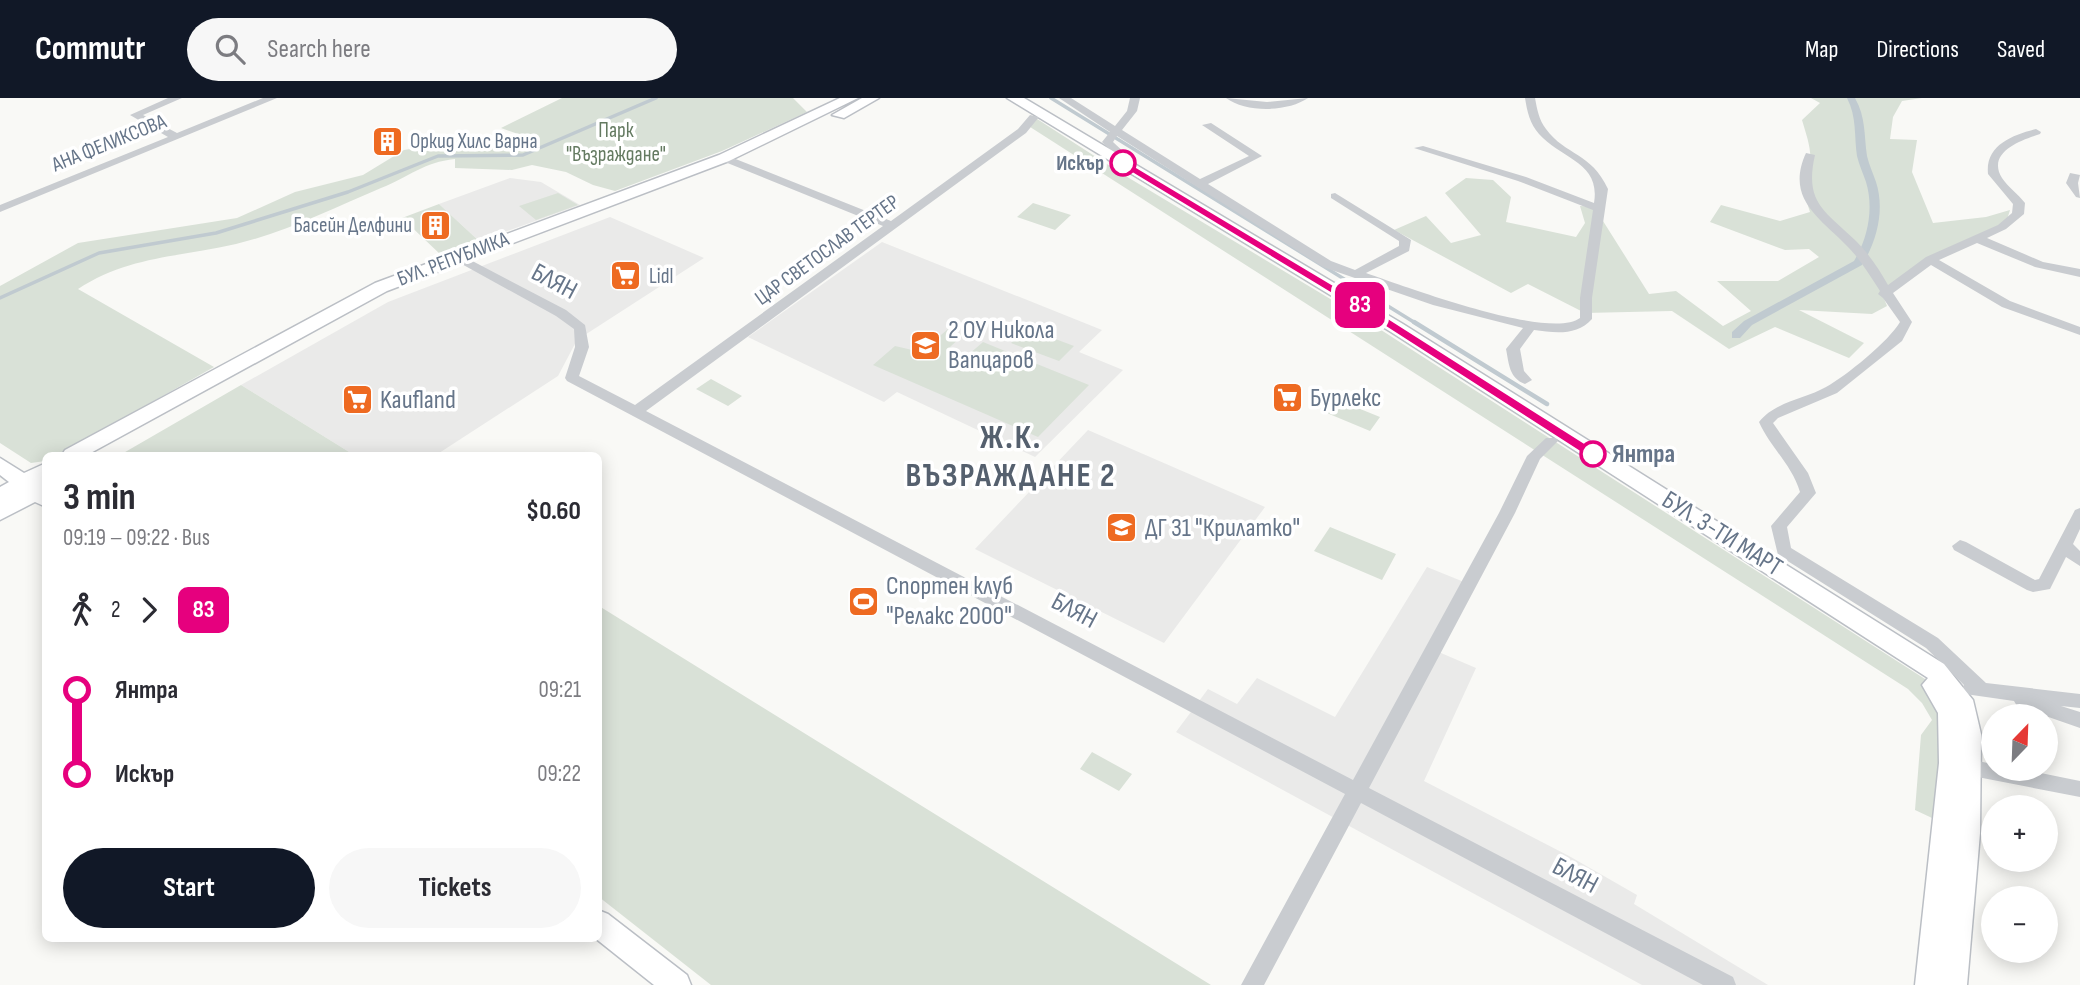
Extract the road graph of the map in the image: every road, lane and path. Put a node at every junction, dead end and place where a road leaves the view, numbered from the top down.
1 (272, 98) edge
2 (850, 98) edge
3 (872, 98) edge
4 (999, 98) edge
5 (1014, 98) edge
6 (1064, 98) edge
7 (1135, 98) edge
8 (1231, 98) edge
9 (1303, 98) edge
10 (1530, 98) edge
11 (171, 99) edge
12 (1034, 117) junction
13 (1207, 125) dead end
14 (2036, 132) dead end
15 (1112, 133) junction
16 (177, 137) junction
17 (1419, 148) dead end
18 (1810, 155) dead end
19 (729, 160) junction
20 (1122, 162) junction
21 (2074, 175) dead end
22 (1198, 184) junction
23 (2080, 195) edge
24 (1335, 196) dead end
25 (1598, 208) junction
26 (0, 209) edge
27 (893, 226) junction
28 (1976, 238) junction
29 (460, 260) junction
30 (1930, 260) junction
31 (2080, 273) edge
32 (1356, 274) junction
33 (1884, 294) junction
34 (1531, 326) junction
35 (2080, 331) edge
36 (1525, 380) dead end
37 (638, 410) junction
38 (1550, 442) junction
39 (77, 452) edge
40 (107, 452) edge
41 (0, 465) edge
42 (37, 490) edge
43 (0, 496) edge
44 (0, 513) edge
45 (2080, 514) edge
46 (1960, 545) dead end
47 (2066, 547) junction
48 (2080, 560) edge
49 (1945, 687) junction
50 (1982, 691) junction
51 (2001, 694) junction
52 (2080, 701) edge
53 (2080, 720) edge
54 (1960, 765) junction
55 (2080, 789) edge
56 (1358, 791) junction
57 (602, 926) edge
58 (677, 985) edge
59 (1252, 985) edge
60 (1725, 985) edge
61 (1929, 985) edge
62 (1953, 985) edge

1 - 16 street, АНА ФЕЛИКСОВА
2 - 19 street, БУЛ. РЕПУБЛИКА
3 - 19 street, БУЛ. РЕПУБЛИКА
4 - 12 street, БУЛ. 3-ТИ МАРТ
5 - 20 street, БУЛ. 3-ТИ МАРТ
6 - 15 street
7 - 15 street
8 - 9 street
10 - 25 street
11 - 16 street
12 - 27 street, ЦАР СВЕТОСЛАВ ТЕРТЕР
12 - 38 street, БУЛ. 3-ТИ МАРТ
13 - 22 street
14 - 28 street
15 - 20 street
15 - 22 street
16 - 26 street, АНА ФЕЛИКСОВА
17 - 25 street
18 - 33 street
19 - 27 street
19 - 29 street, БУЛ. РЕПУБЛИКА
20 - 49 street, БУЛ. 3-ТИ МАРТ
21 - 23 street
22 - 32 street
24 - 32 street
25 - 34 street
27 - 37 street, ЦАР СВЕТОСЛАВ ТЕРТЕР
28 - 30 street
28 - 31 street
29 - 37 street, БЛЯН
29 - 39 street, БУЛ. РЕПУБЛИКА
29 - 40 street, БУЛ. РЕПУБЛИКА
30 - 33 street
30 - 35 street
32 - 34 street
33 - 50 street
34 - 36 street
37 - 56 street, БЛЯН
38 - 49 street, БУЛ. 3-ТИ МАРТ
38 - 56 street
41 - 42 street
42 - 43 street
42 - 44 street
45 - 47 street
46 - 47 street
47 - 48 street
49 - 50 street
49 - 54 street, БУЛ. 3-ТИ МАРТ
50 - 51 street
51 - 52 street
51 - 53 street
54 - 55 street
54 - 61 street, БУЛ. 3-ТИ МАРТ
54 - 62 street, БУЛ. 3-ТИ МАРТ
56 - 59 street
56 - 60 street, БЛЯН
57 - 58 street

